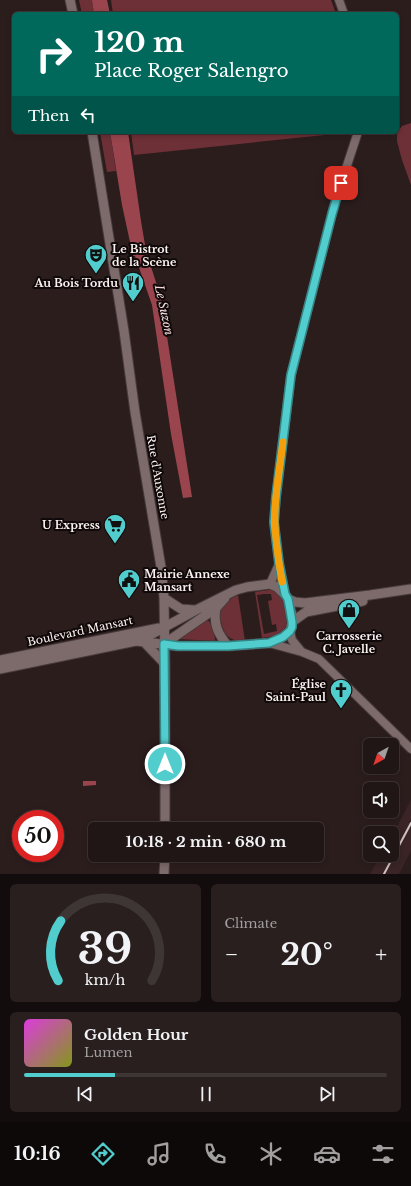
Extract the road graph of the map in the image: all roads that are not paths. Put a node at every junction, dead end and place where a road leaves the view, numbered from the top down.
1 (70, 0) edge
2 (339, 0) edge
3 (73, 12) edge
4 (343, 12) edge
5 (92, 134) edge
6 (357, 134) edge
7 (279, 563) junction
8 (270, 584) junction
9 (411, 589) edge
10 (230, 593) junction
11 (411, 594) edge
12 (286, 597) junction
13 (164, 598) junction
14 (216, 608) junction
15 (196, 610) junction
16 (291, 626) junction
17 (164, 627) junction
18 (140, 641) junction
19 (269, 643) junction
20 (164, 644) junction
21 (228, 646) junction
22 (302, 652) junction
23 (0, 660) edge
24 (165, 664) junction
25 (0, 669) edge
26 (411, 749) edge
27 (165, 822) edge
28 (165, 862) edge
29 (164, 874) edge

1 - 3 main road
2 - 4 street
5 - 13 main road, Rue d'Auxonne
6 - 7 street
7 - 8 street
7 - 12 street
8 - 10 main road
8 - 12 main road
9 - 12 main road
10 - 14 main road
10 - 15 main road
11 - 16 main road
12 - 16 main road
13 - 15 main road
13 - 17 main road, Rue d'Auxonne
14 - 20 main road
14 - 21 main road
15 - 17 main road
16 - 19 main road
16 - 22 street
17 - 18 main road
17 - 20 main road, Rue d'Auxonne
17 - 23 main road, Boulevard Mansart
18 - 20 main road
18 - 24 main road
18 - 25 main road, Boulevard Mansart
19 - 21 main road
19 - 22 street
20 - 21 main road
20 - 24 main road, Rue d'Auxonne
22 - 26 street
24 - 27 main road, Rue d'Auxonne
28 - 29 main road

